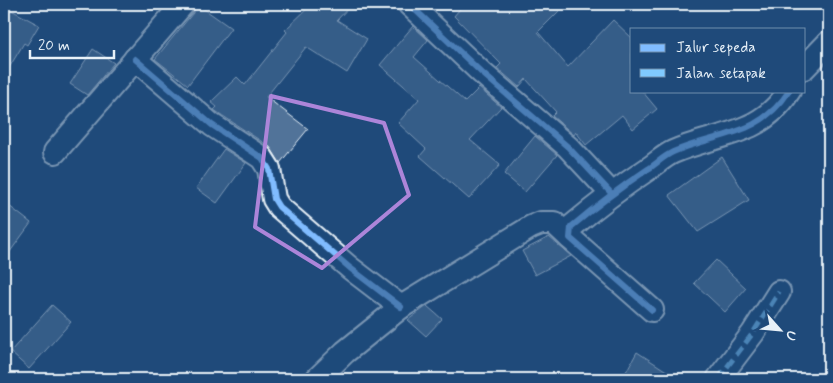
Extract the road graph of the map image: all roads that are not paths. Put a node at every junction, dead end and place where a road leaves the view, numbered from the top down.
1 (183, 4) edge
2 (409, 4) edge
3 (829, 42) edge
4 (135, 59) junction
5 (806, 66) edge
6 (787, 92) edge
7 (55, 152) dead end
8 (612, 194) junction
9 (570, 238) junction
10 (779, 292) dead end
11 (401, 307) junction
12 (652, 310) dead end
13 (318, 379) edge
14 (718, 379) edge

1 - 4 street
2 - 8 street
3 - 5 street
4 - 7 street
4 - 11 street
6 - 8 street
8 - 9 street
9 - 11 street
9 - 12 street
10 - 14 street
11 - 13 street

